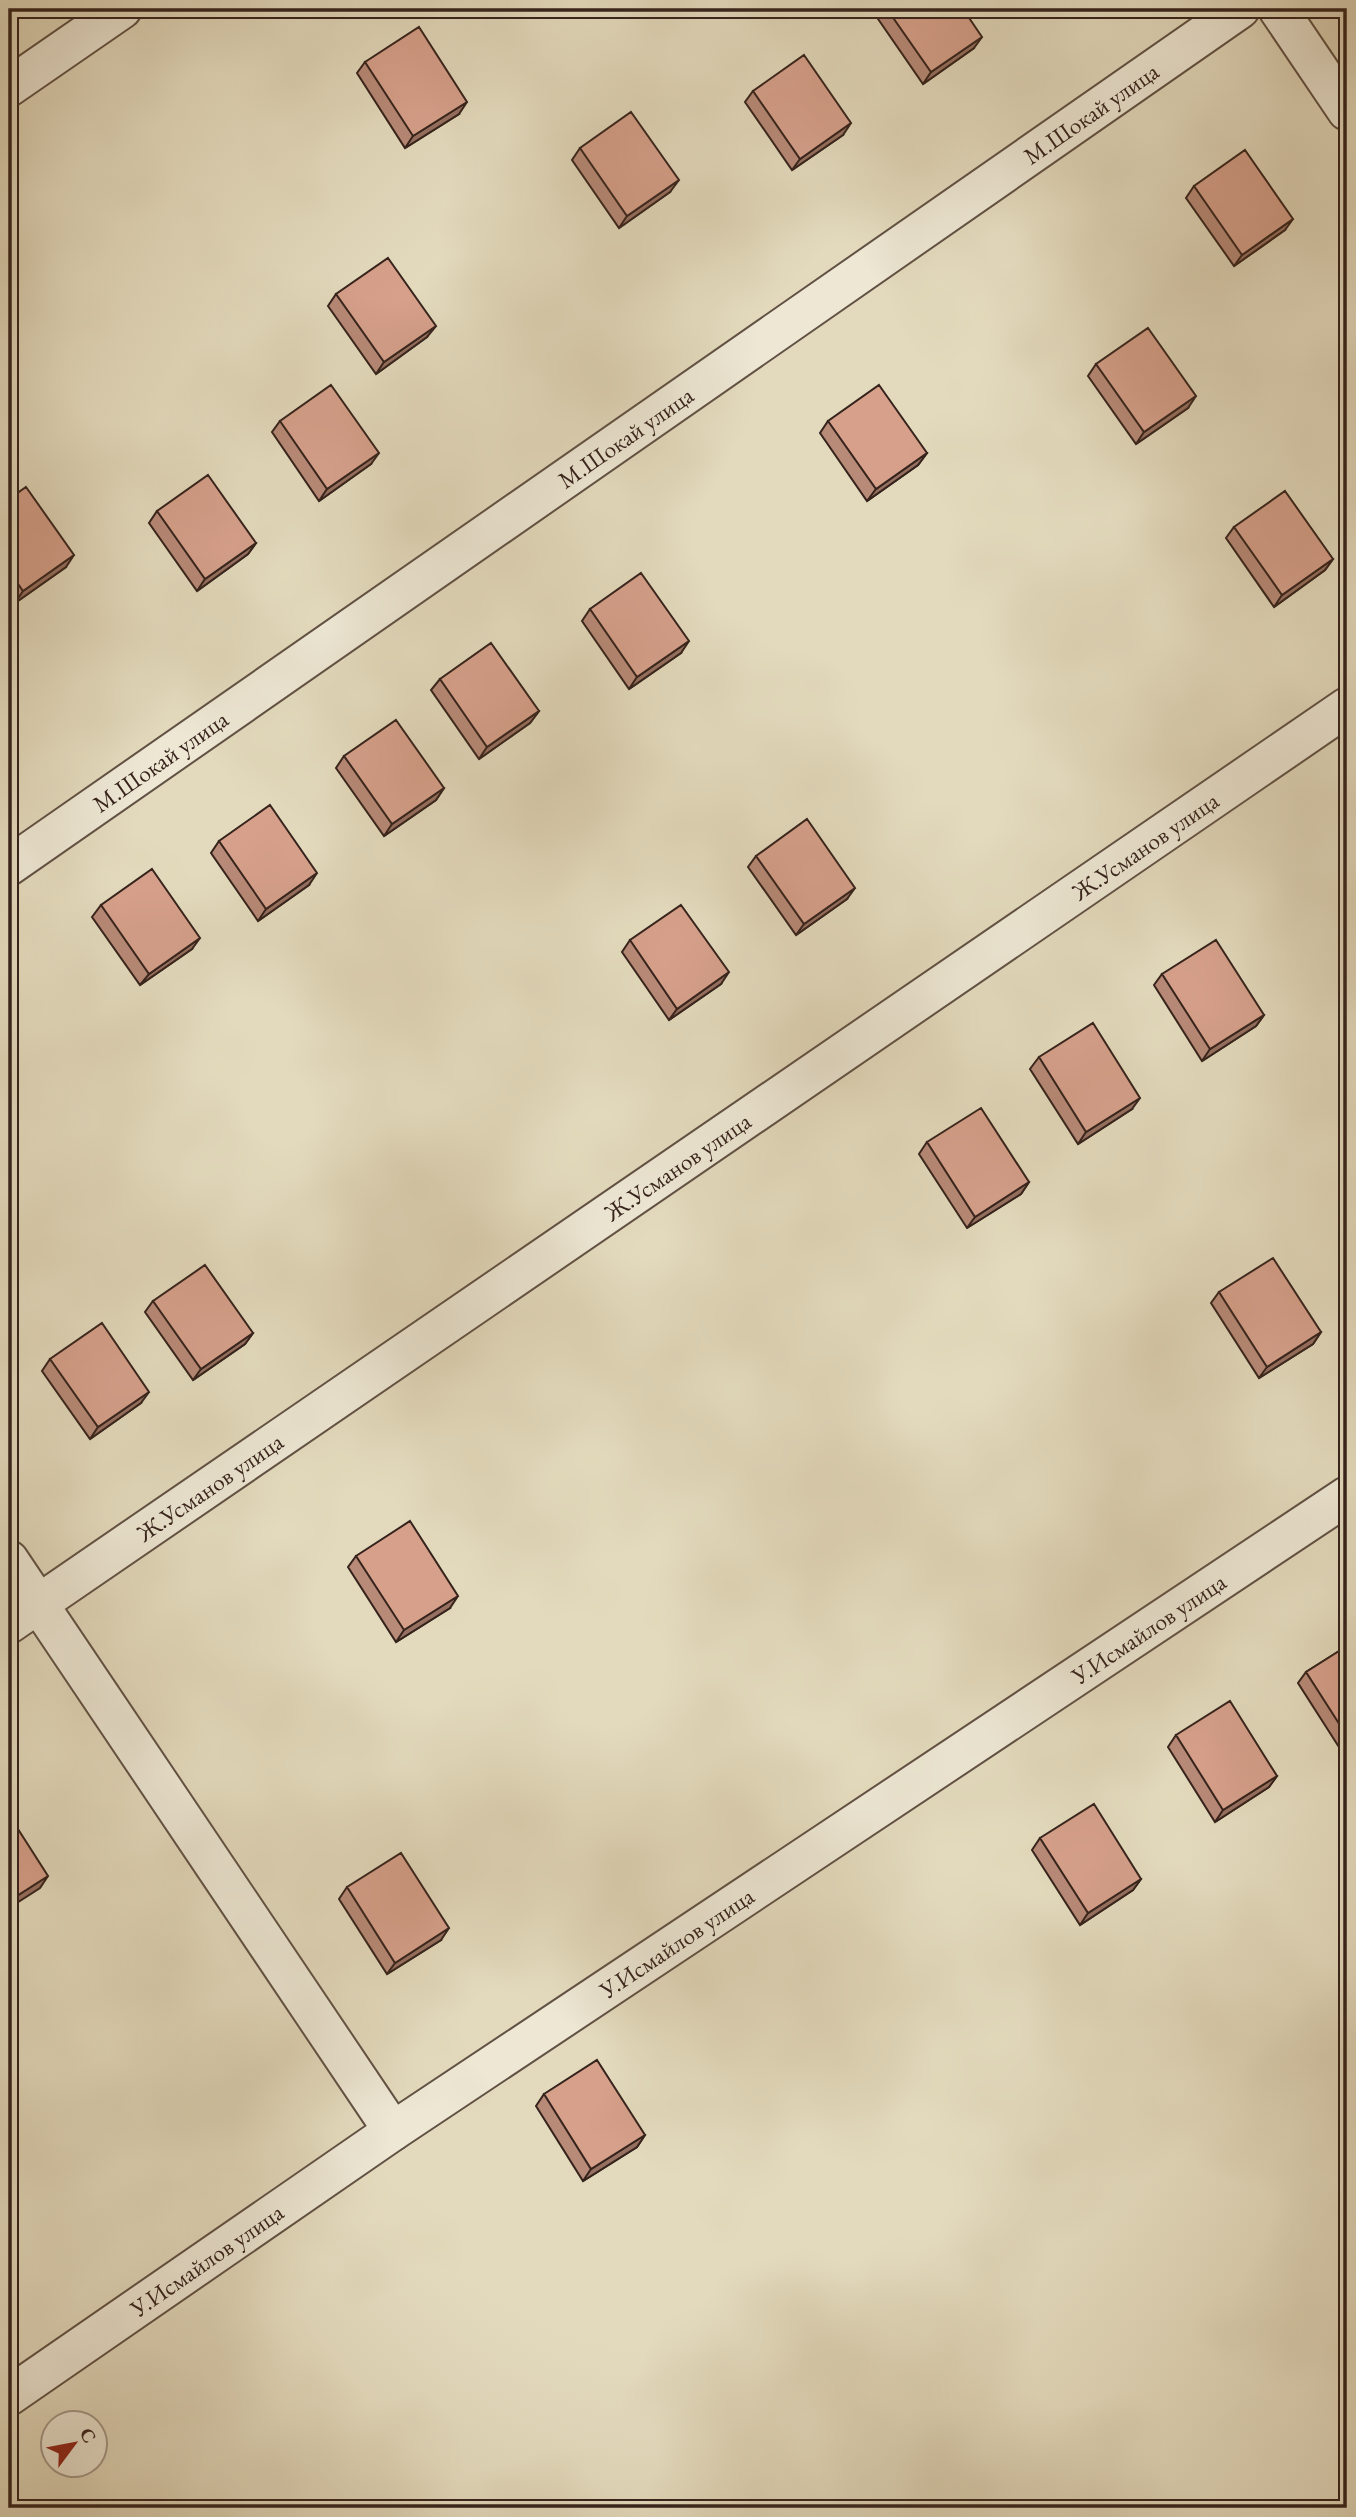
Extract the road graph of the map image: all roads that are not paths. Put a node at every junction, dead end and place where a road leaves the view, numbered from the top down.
1 (122, 9) edge
2 (1240, 9) edge
3 (1278, 9) edge
4 (9, 88) edge
5 (1347, 111) edge
6 (1347, 707) edge
7 (9, 866) edge
8 (1347, 1496) edge
9 (9, 1560) edge
10 (24, 1613) edge
11 (393, 2131) junction
12 (9, 2396) edge

1 - 4 street
2 - 7 street, М.Шокай улица
3 - 5 street
6 - 10 street, Ж.Усманов улица
8 - 11 street, У.Исмайлов улица
9 - 10 street
10 - 11 street
11 - 12 street, У.Исмайлов улица

